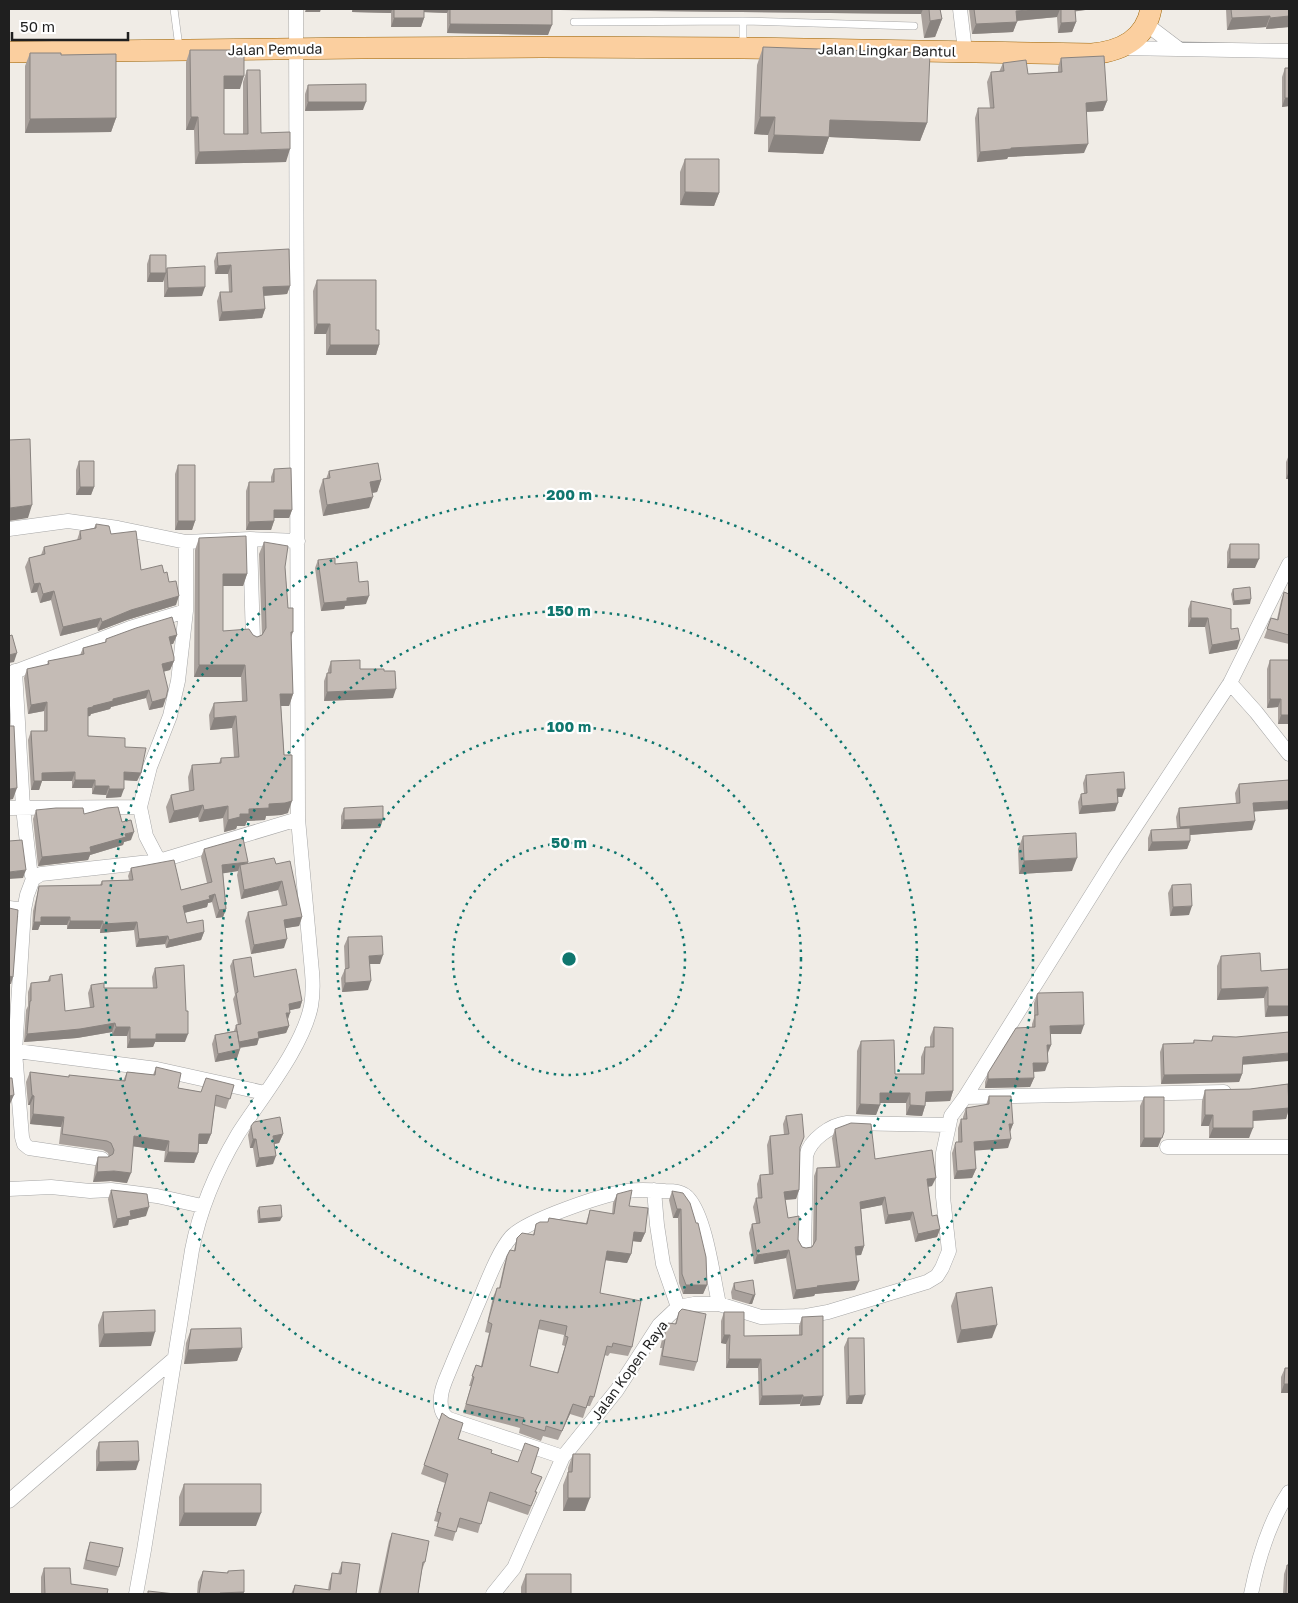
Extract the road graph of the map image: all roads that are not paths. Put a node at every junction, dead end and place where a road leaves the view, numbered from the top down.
1 (174, 9) edge
2 (296, 9) edge
3 (960, 9) edge
4 (1149, 16) edge
5 (743, 21) junction
6 (574, 22) dead end
7 (914, 26) dead end
8 (542, 47) joint
9 (296, 48) junction
10 (743, 48) junction
11 (1121, 48) junction
12 (179, 49) junction
13 (1179, 49) junction
14 (1289, 51) edge
15 (9, 52) edge
16 (965, 52) junction
17 (9, 529) edge
18 (250, 539) junction
19 (298, 541) junction
20 (186, 542) junction
21 (1289, 564) edge
22 (186, 611) junction
23 (253, 640) edge
24 (12, 672) edge
25 (1230, 683) junction
26 (1289, 754) edge
27 (140, 807) junction
28 (9, 808) edge
29 (23, 808) junction
30 (298, 819) junction
31 (159, 860) junction
32 (33, 879) junction
33 (9, 908) edge
34 (24, 910) junction
35 (12, 1051) edge
36 (1237, 1091) edge
37 (265, 1093) junction
38 (965, 1097) junction
39 (948, 1125) junction
40 (1167, 1147) dead end
41 (1289, 1147) edge
42 (102, 1159) edge
43 (9, 1189) edge
44 (654, 1190) junction
45 (202, 1206) junction
46 (804, 1248) edge
47 (718, 1304) junction
48 (678, 1307) junction
49 (175, 1358) junction
50 (563, 1457) junction
51 (1289, 1492) edge
52 (9, 1501) edge
53 (136, 1594) edge
54 (493, 1594) edge
55 (1250, 1594) edge

1 - 12 lane
2 - 9 street
3 - 16 street
4 - 11 main road, Jalan Lingkar Bantul
4 - 13 street
5 - 6 lane
5 - 7 lane
5 - 10 lane
8 - 9 main road, Jalan Pemuda
8 - 10 main road, Jalan Lingkar Bantul
9 - 12 main road, Jalan Pemuda
9 - 19 street
10 - 16 main road, Jalan Lingkar Bantul
11 - 13 street
11 - 16 main road, Jalan Lingkar Bantul
12 - 15 main road, Jalan Pemuda
13 - 14 street
17 - 20 street
18 - 19 street
18 - 20 street
18 - 23 street
19 - 30 street
20 - 22 street
21 - 25 street, Jalan Kopen Raya
22 - 24 street
22 - 27 street
24 - 29 street
25 - 26 street
25 - 38 street, Jalan Kopen Raya
27 - 29 street
27 - 31 street
28 - 29 street
29 - 32 street
30 - 31 street
30 - 37 street
31 - 32 street
32 - 34 street
33 - 34 street
34 - 35 street
35 - 37 street
35 - 42 street
36 - 38 street
37 - 45 street
38 - 39 street, Jalan Kopen Raya
39 - 46 street
39 - 47 street, Jalan Kopen Raya
40 - 41 street
43 - 45 street
44 - 47 street
44 - 48 street
44 - 50 street
45 - 49 street
47 - 48 street, Jalan Kopen Raya
48 - 50 street, Jalan Kopen Raya
49 - 52 street
49 - 53 street
50 - 54 street, Jalan Kopen Raya
51 - 55 street

